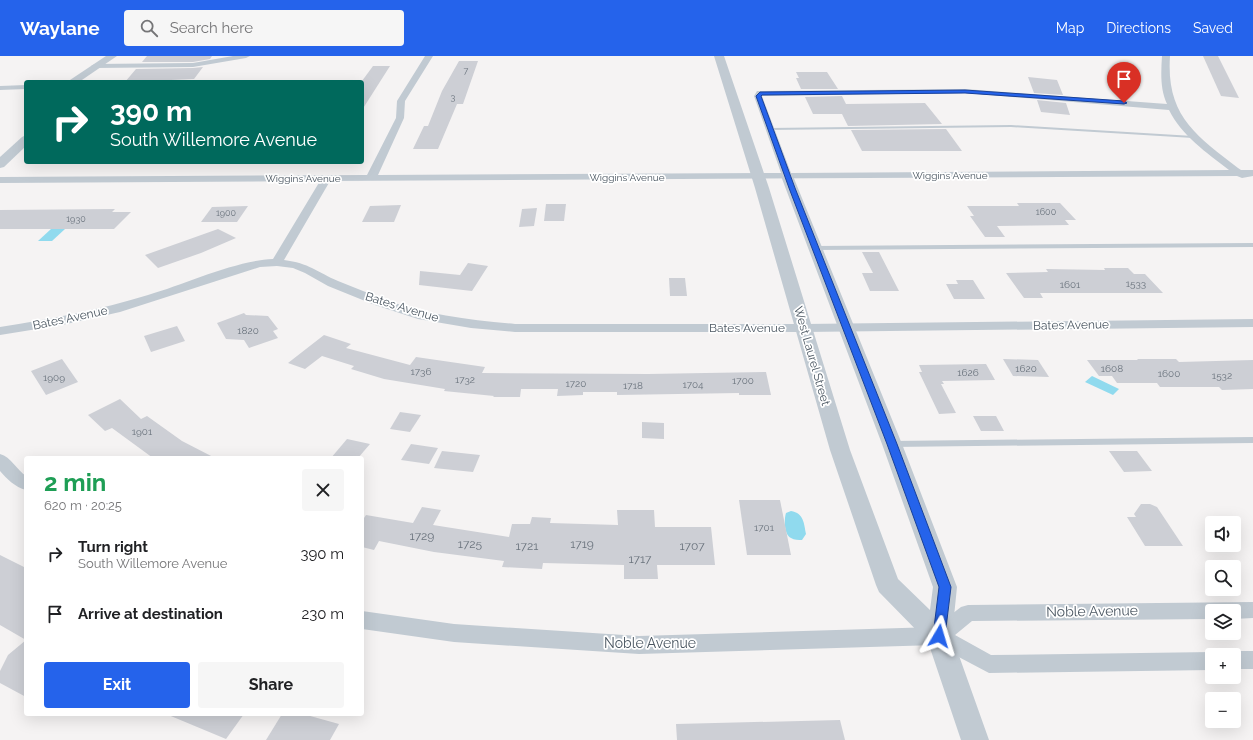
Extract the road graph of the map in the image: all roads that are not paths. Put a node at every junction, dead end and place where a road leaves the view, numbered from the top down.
1 (112, 56) edge
2 (246, 56) edge
3 (429, 56) edge
4 (719, 56) edge
5 (1166, 56) edge
6 (95, 66) junction
7 (75, 80) edge
8 (24, 87) edge
9 (0, 88) edge
10 (1170, 107) junction
11 (770, 129) junction
12 (1193, 137) junction
13 (24, 141) edge
14 (0, 164) edge
15 (1239, 173) junction
16 (1253, 173) edge
17 (758, 176) junction
18 (787, 176) junction
19 (327, 178) junction
20 (371, 178) junction
21 (0, 180) edge
22 (1253, 182) edge
23 (1253, 245) edge
24 (814, 248) junction
25 (277, 262) junction
26 (1253, 323) edge
27 (804, 328) junction
28 (845, 328) junction
29 (3, 332) edge
30 (1253, 440) edge
31 (892, 444) junction
32 (0, 460) edge
33 (24, 483) edge
34 (1253, 610) edge
35 (364, 620) edge
36 (939, 636) junction
37 (1241, 660) edge
38 (1253, 660) edge
39 (1205, 661) edge
40 (975, 740) edge

1 - 6 street
2 - 6 street
3 - 20 street
4 - 17 street, West Laurel Street
5 - 10 street
6 - 7 street
8 - 9 street
10 - 11 street, West Laurel Street
10 - 12 street
11 - 12 lane
11 - 18 street, West Laurel Street
12 - 15 street
13 - 14 street
15 - 16 street, Wiggins Avenue
15 - 18 street, Wiggins Avenue
15 - 22 street
17 - 18 street, Wiggins Avenue
17 - 20 street, Wiggins Avenue
17 - 27 street, West Laurel Street
18 - 24 street, West Laurel Street
19 - 20 street, Wiggins Avenue
19 - 21 street, Wiggins Avenue
19 - 25 street
23 - 24 lane
24 - 28 street, West Laurel Street
25 - 27 street, Bates Avenue
25 - 29 street, Bates Avenue
26 - 28 street, Bates Avenue
27 - 28 street, Bates Avenue
27 - 36 street, West Laurel Street
28 - 31 street, West Laurel Street
30 - 31 lane
31 - 36 street, West Laurel Street
32 - 33 street
34 - 36 street, Noble Avenue
35 - 36 street, Noble Avenue
36 - 39 street
36 - 40 street, West Laurel Street
37 - 38 street

